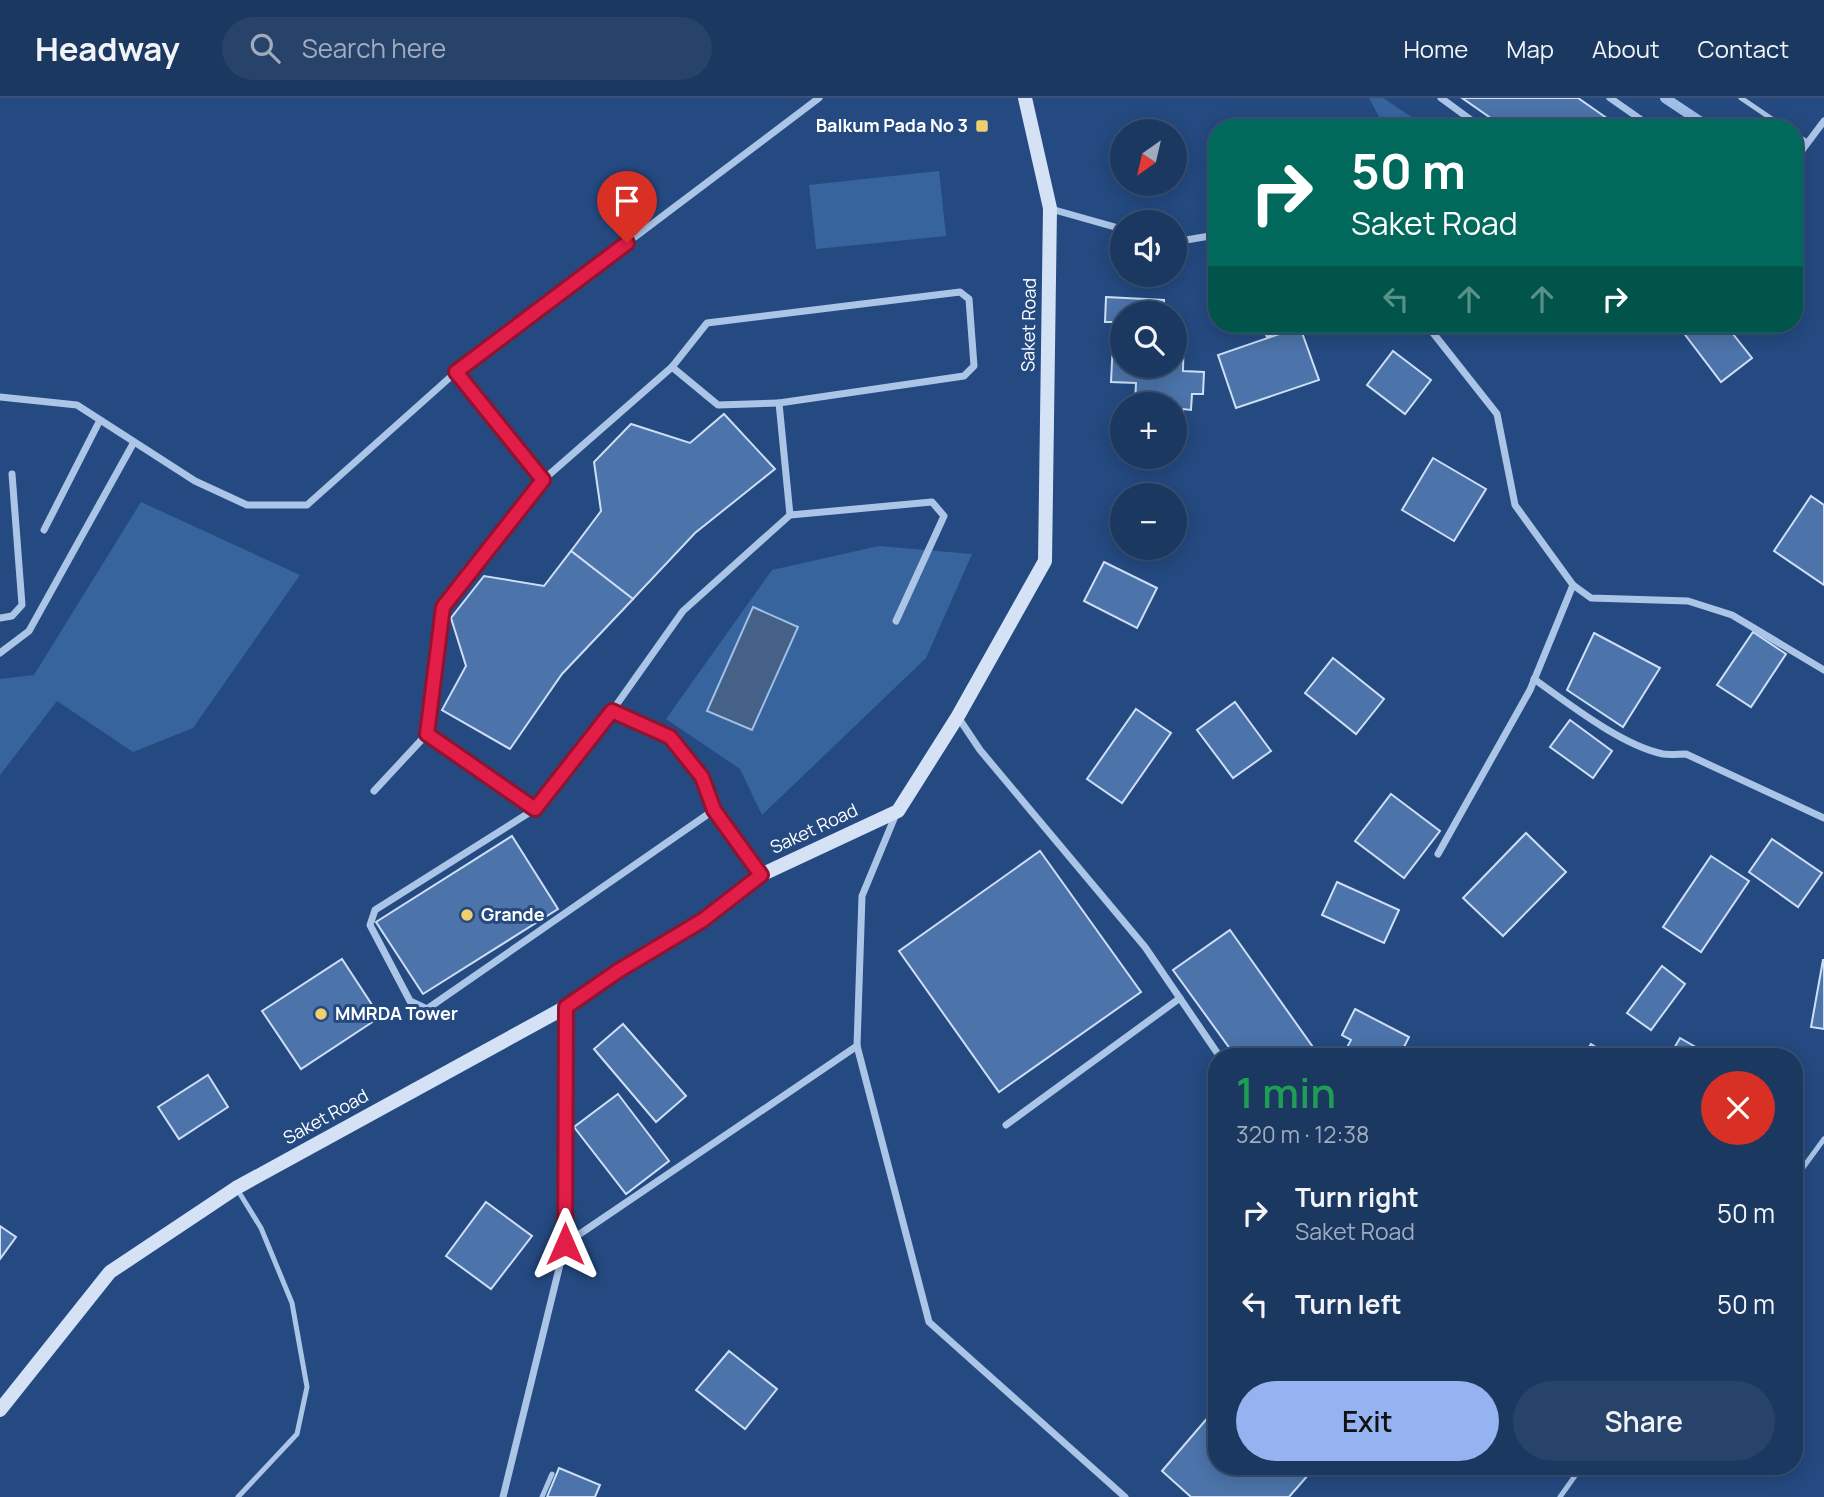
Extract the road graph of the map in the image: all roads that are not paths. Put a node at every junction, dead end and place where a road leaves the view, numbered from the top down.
1 (819, 98) edge
2 (1025, 98) edge
3 (1441, 98) edge
4 (1610, 98) edge
5 (1741, 98) edge
6 (1470, 119) edge
7 (1640, 119) edge
8 (1772, 119) edge
9 (1824, 121) edge
10 (1803, 140) edge
11 (1807, 142) junction
12 (1803, 148) edge
13 (1050, 208) junction
14 (1110, 226) edge
15 (1208, 236) edge
16 (1187, 240) edge
17 (1433, 333) edge
18 (672, 367) junction
19 (456, 372) junction
20 (0, 397) edge
21 (779, 404) junction
22 (100, 420) junction
23 (134, 442) junction
24 (12, 474) dead end
25 (543, 480) junction
26 (790, 515) junction
27 (44, 530) dead end
28 (1573, 585) junction
29 (0, 618) edge
30 (897, 621) dead end
31 (0, 653) edge
32 (1824, 670) edge
33 (1534, 679) junction
34 (612, 711) junction
35 (958, 716) junction
36 (427, 734) junction
37 (374, 791) dead end
38 (535, 809) junction
39 (714, 810) junction
40 (898, 811) junction
41 (1824, 818) edge
42 (1438, 854) dead end
43 (761, 875) junction
44 (1180, 998) junction
45 (566, 1007) junction
46 (857, 1046) junction
47 (1214, 1048) edge
48 (1006, 1125) dead end
49 (1824, 1139) edge
50 (1803, 1168) edge
51 (236, 1188) junction
52 (565, 1244) junction
53 (0, 1409) edge
54 (552, 1474) dead end
55 (1576, 1475) edge
56 (238, 1497) edge
57 (503, 1497) edge
58 (542, 1497) edge
59 (1125, 1497) edge
60 (1560, 1497) edge

1 - 19 street
2 - 13 main road, Saket Road
3 - 6 street
4 - 7 street
5 - 8 lane
9 - 11 street
10 - 11 lane
11 - 12 street
13 - 14 street
13 - 35 main road, Saket Road
15 - 16 street
17 - 28 street
18 - 21 street
18 - 21 street
18 - 25 street
19 - 23 street
19 - 25 street
20 - 22 street
21 - 26 street
22 - 23 street
22 - 27 street
23 - 31 street
24 - 29 street
25 - 36 street
26 - 30 street
26 - 34 street
28 - 32 street
28 - 33 street
33 - 41 street
33 - 42 street
34 - 38 street
34 - 39 street
35 - 40 main road, Saket Road
35 - 44 street
36 - 37 street
36 - 38 street
38 - 39 street
39 - 43 street
40 - 43 main road, Saket Road
40 - 46 street
43 - 45 main road, Saket Road
44 - 47 street
44 - 48 street
45 - 51 main road, Saket Road
45 - 52 street
46 - 52 street
46 - 59 street
49 - 50 lane
51 - 53 main road, Saket Road
51 - 56 lane
52 - 57 street
54 - 58 lane
55 - 60 lane

